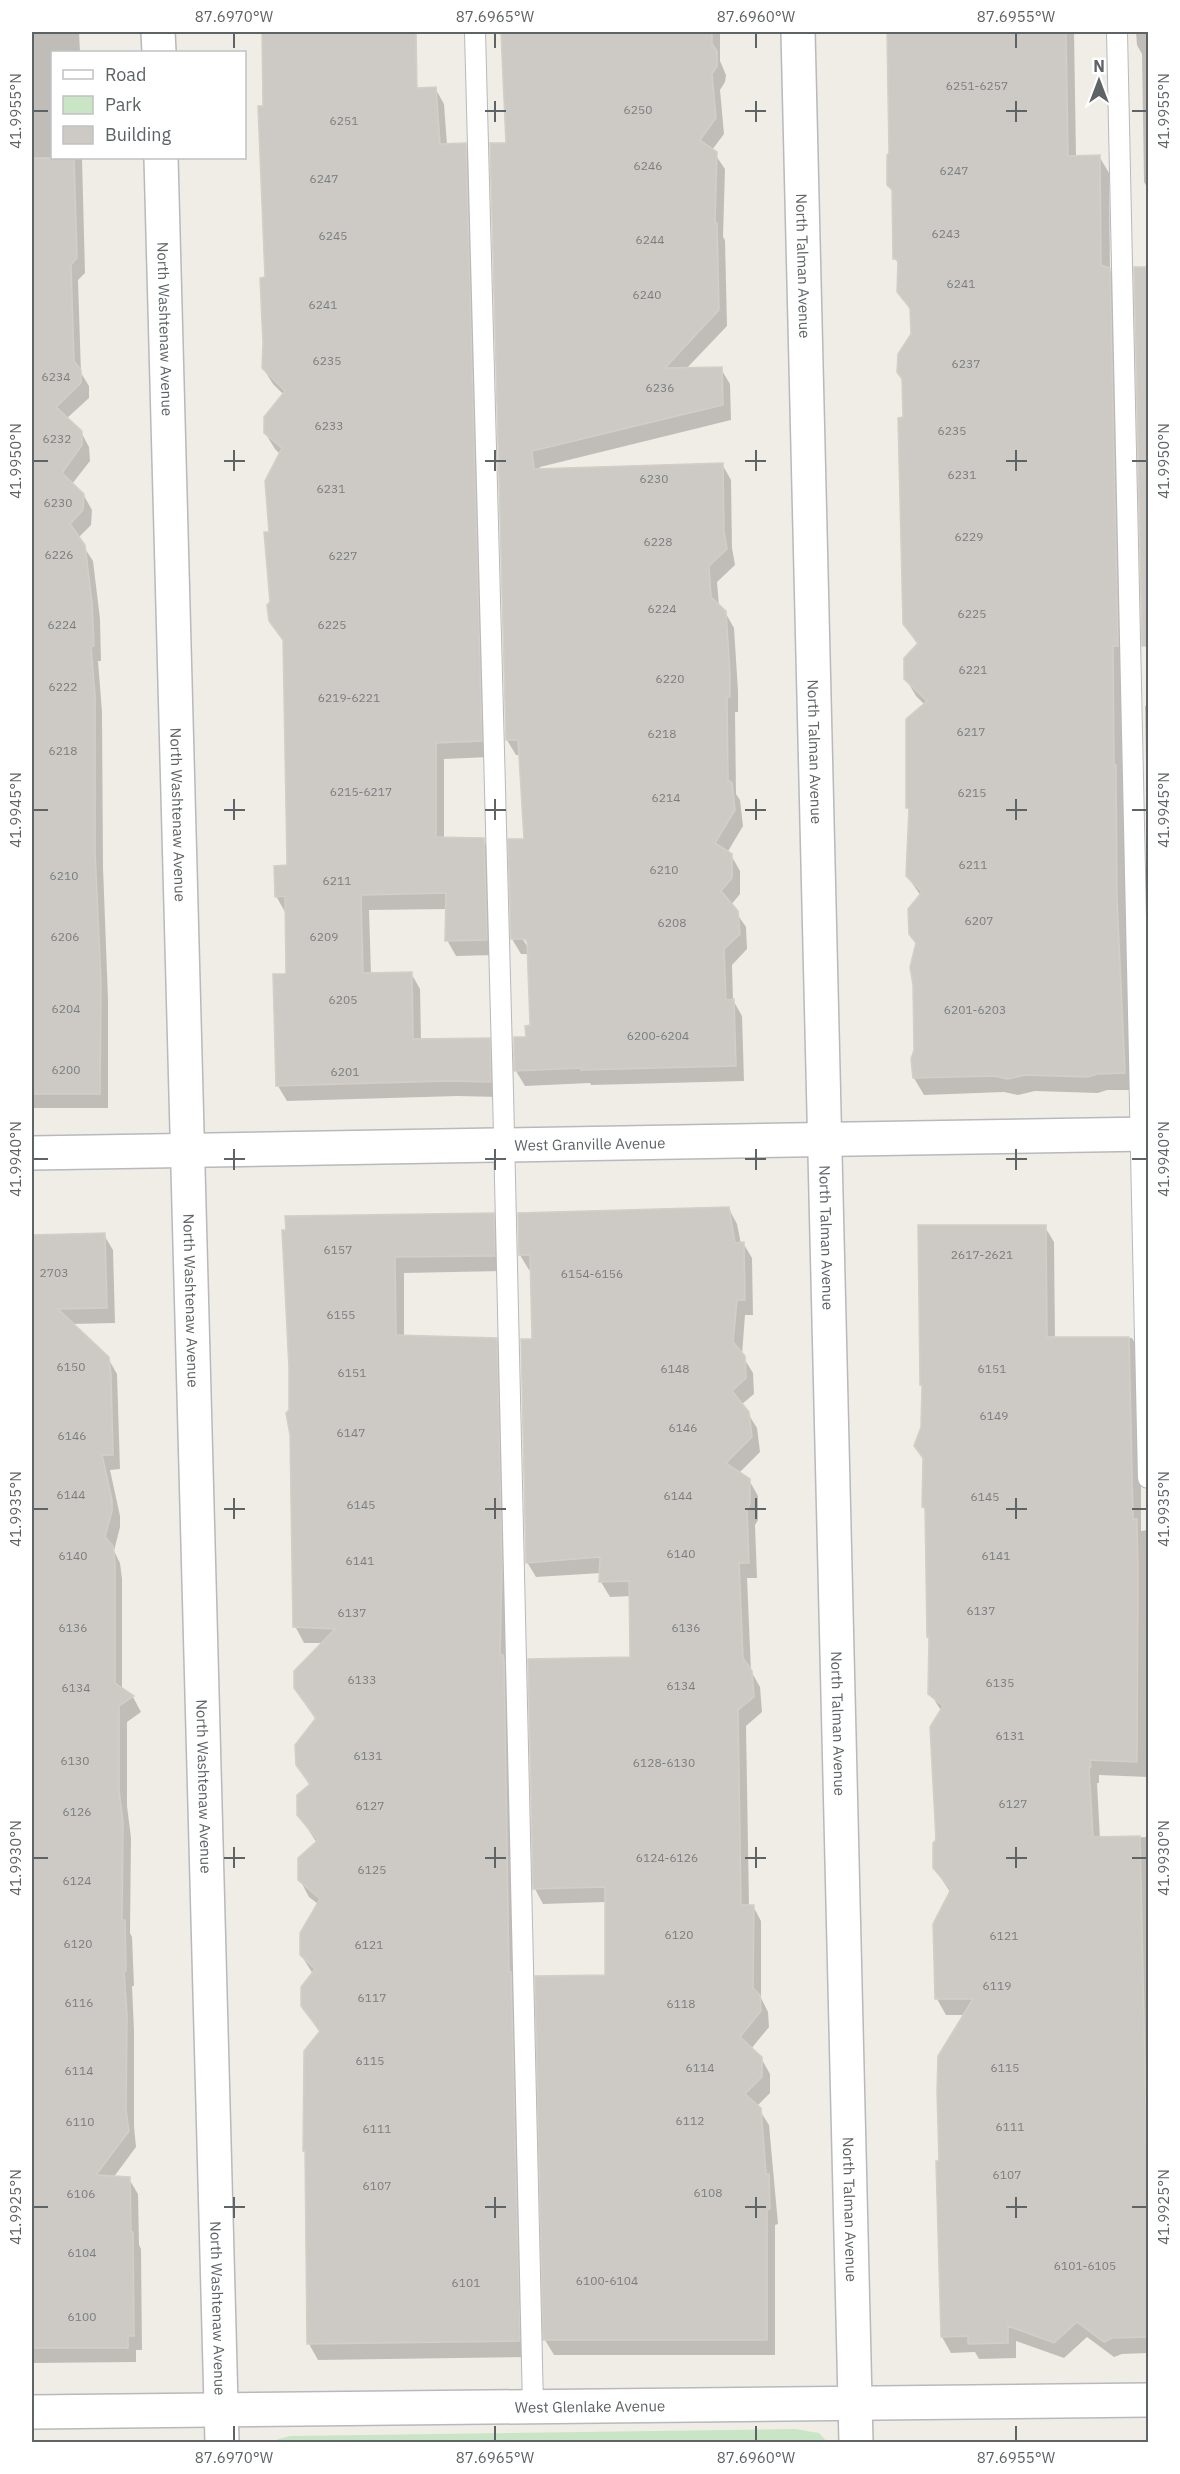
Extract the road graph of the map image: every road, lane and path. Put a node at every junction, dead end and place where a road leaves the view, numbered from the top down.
1 (158, 32) edge
2 (475, 32) edge
3 (798, 32) edge
4 (1118, 32) edge
5 (159, 51) edge
6 (161, 159) edge
7 (1145, 1134) edge
8 (825, 1140) junction
9 (504, 1145) junction
10 (188, 1150) junction
11 (32, 1153) edge
12 (1149, 1478) edge
13 (1149, 2400) edge
14 (855, 2403) junction
15 (533, 2406) junction
16 (221, 2410) junction
17 (32, 2412) edge
18 (222, 2442) edge
19 (856, 2442) edge

1 - 5 street
2 - 9 lane
3 - 8 street, North Talman Avenue
4 - 7 lane
6 - 10 street, North Washtenaw Avenue
7 - 8 street, West Granville Avenue
7 - 12 lane
8 - 9 street, West Granville Avenue
8 - 14 street, North Talman Avenue
9 - 10 street, West Granville Avenue
9 - 15 lane
10 - 11 street, West Granville Avenue
10 - 16 street, North Washtenaw Avenue
13 - 14 street, West Glenlake Avenue
14 - 15 street, West Glenlake Avenue
14 - 19 street, North Talman Avenue
15 - 16 street, West Glenlake Avenue
16 - 17 street, West Glenlake Avenue
16 - 18 street, North Washtenaw Avenue

